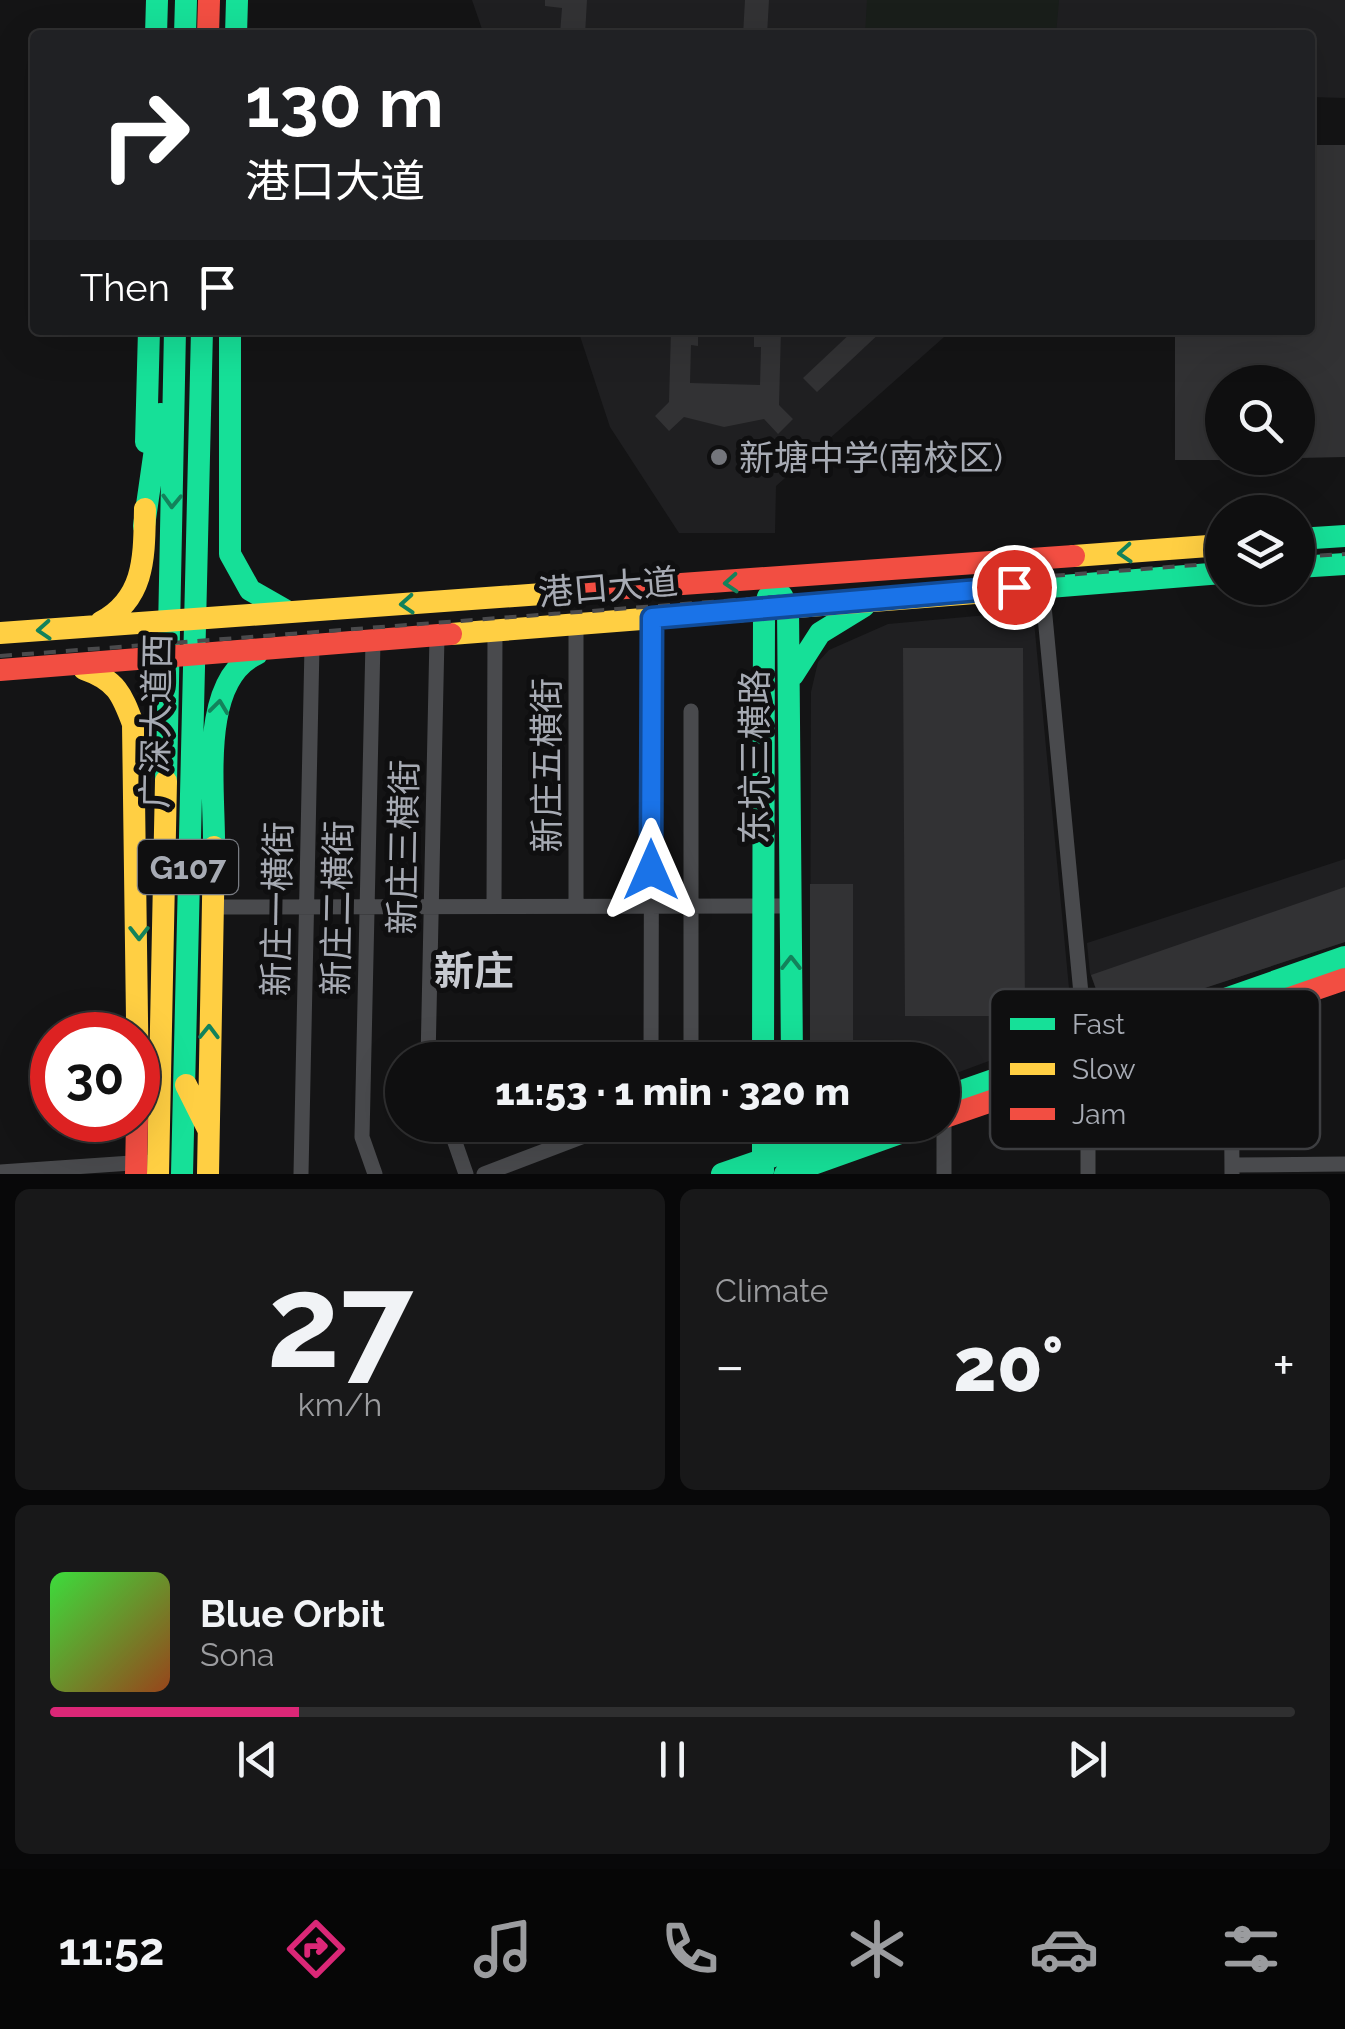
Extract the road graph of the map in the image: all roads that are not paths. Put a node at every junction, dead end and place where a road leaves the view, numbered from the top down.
1 (157, 0) edge
2 (186, 0) edge
3 (209, 0) edge
4 (237, 0) edge
5 (156, 30) edge
6 (185, 30) edge
7 (208, 30) edge
8 (236, 30) edge
9 (149, 335) edge
10 (175, 335) edge
11 (175, 335) edge
12 (202, 335) edge
13 (230, 335) edge
14 (200, 384) junction
15 (228, 384) junction
16 (144, 526) junction
17 (1345, 536) edge
18 (1315, 538) edge
19 (1205, 546) edge
20 (1345, 564) edge
21 (1315, 567) edge
22 (1205, 574) edge
23 (774, 580) junction
24 (1042, 585) junction
25 (878, 599) junction
26 (776, 609) junction
27 (294, 612) junction
28 (652, 618) junction
29 (193, 619) junction
30 (168, 621) junction
31 (576, 625) junction
32 (88, 628) junction
33 (495, 631) junction
34 (0, 633) edge
35 (437, 636) junction
36 (373, 641) junction
37 (312, 646) junction
38 (275, 649) junction
39 (192, 656) junction
40 (167, 658) junction
41 (65, 666) junction
42 (0, 670) edge
43 (789, 688) junction
44 (691, 711) dead end
45 (307, 906) junction
46 (367, 906) junction
47 (432, 906) junction
48 (494, 906) junction
49 (576, 906) junction
50 (651, 906) junction
51 (691, 906) junction
52 (764, 906) junction
53 (790, 906) junction
54 (212, 907) junction
55 (211, 946) junction
56 (1345, 957) edge
57 (1345, 979) edge
58 (186, 984) junction
59 (1081, 989) edge
60 (1262, 989) edge
61 (1316, 989) edge
62 (138, 1012) edge
63 (428, 1042) edge
64 (651, 1042) edge
65 (691, 1042) edge
66 (763, 1042) edge
67 (792, 1042) edge
68 (183, 1079) junction
69 (990, 1094) edge
70 (960, 1106) edge
71 (208, 1129) junction
72 (142, 1142) edge
73 (454, 1142) edge
74 (568, 1142) edge
75 (791, 1142) edge
76 (833, 1142) edge
77 (860, 1142) edge
78 (941, 1142) edge
79 (1088, 1149) edge
80 (1345, 1164) edge
81 (763, 1167) edge
82 (790, 1167) edge
83 (147, 1168) edge
84 (1232, 1170) edge
85 (0, 1172) edge
86 (182, 1174) edge
87 (208, 1174) edge
88 (301, 1174) edge
89 (375, 1174) edge
90 (466, 1174) edge
91 (484, 1174) edge
92 (722, 1174) edge
93 (944, 1174) edge
94 (1088, 1174) edge

1 - 5 main road
2 - 6 main road
3 - 7 main road
4 - 8 main road
9 - 16 main road
10 - 16 main road
11 -> 30 main road, 广深大道西 / G107
12 - 14 main road, 广深大道西 / G107
13 - 15 main road
14 - 15 main road
14 - 29 main road, 广深大道西 / G107
15 - 27 main road
16 - 32 main road
17 - 18 main road
19 -> 23 main road, 港口大道
20 - 21 main road
22 - 24 main road, 港口大道
23 - 26 main road, 东坑三横路
23 -> 27 main road, 港口大道
24 - 25 main road, 港口大道
24 - 59 street
25 - 26 main road, 港口大道
25 - 43 main road
26 - 28 main road, 港口大道
26 - 43 main road, 东坑三横路
26 - 52 main road, 东坑三横路
27 - 29 main road, 港口大道
28 - 31 main road, 港口大道
28 - 50 street
29 - 30 main road, 港口大道
29 - 39 main road, 广深大道西 / G107
30 - 32 main road, 港口大道
30 - 40 main road, 广深大道西 / G107
31 - 33 main road, 港口大道
31 - 49 street, 新庄五横街
32 -> 34 main road, 港口大道
33 - 35 main road, 港口大道
33 - 48 street
35 - 36 main road, 港口大道
35 - 47 street, 新庄三横街
36 - 37 main road, 港口大道
36 - 46 street, 新庄二横街
37 - 38 main road, 港口大道
37 - 45 street, 新庄一横街
38 - 39 main road, 港口大道
54 -> 38 main road
39 - 40 main road, 港口大道
39 - 58 main road, 广深大道西 / G107
40 - 41 main road, 港口大道
40 - 83 main road, 广深大道西 / G107
41 - 42 main road, 港口大道
41 -> 62 main road
43 - 53 main road, 东坑三横路
44 - 51 street
45 - 46 street
45 - 54 street
45 - 88 street, 新庄一横街
46 - 47 street
46 - 89 street, 新庄二横街
47 - 48 street
47 - 63 street, 新庄三横街
48 - 49 street
49 - 50 street
50 - 51 street
50 - 64 street
51 - 52 street
51 - 65 street
52 - 53 street
52 - 66 main road, 东坑三横路
67 -> 53 main road, 东坑三横路
54 - 55 main road
55 - 58 main road
71 -> 55 main road
56 - 60 main road
57 - 61 main road
58 - 68 main road, 广深大道西 / G107
68 - 71 main road
68 - 86 main road, 广深大道西 / G107
69 - 70 main road
71 - 87 main road
72 - 83 main road
73 - 90 street
74 - 91 street
75 - 82 main road
76 - 82 main road
77 - 82 main road
78 - 93 street
79 - 94 street
80 - 84 street
81 - 82 main road
81 - 92 main road
83 - 85 street

